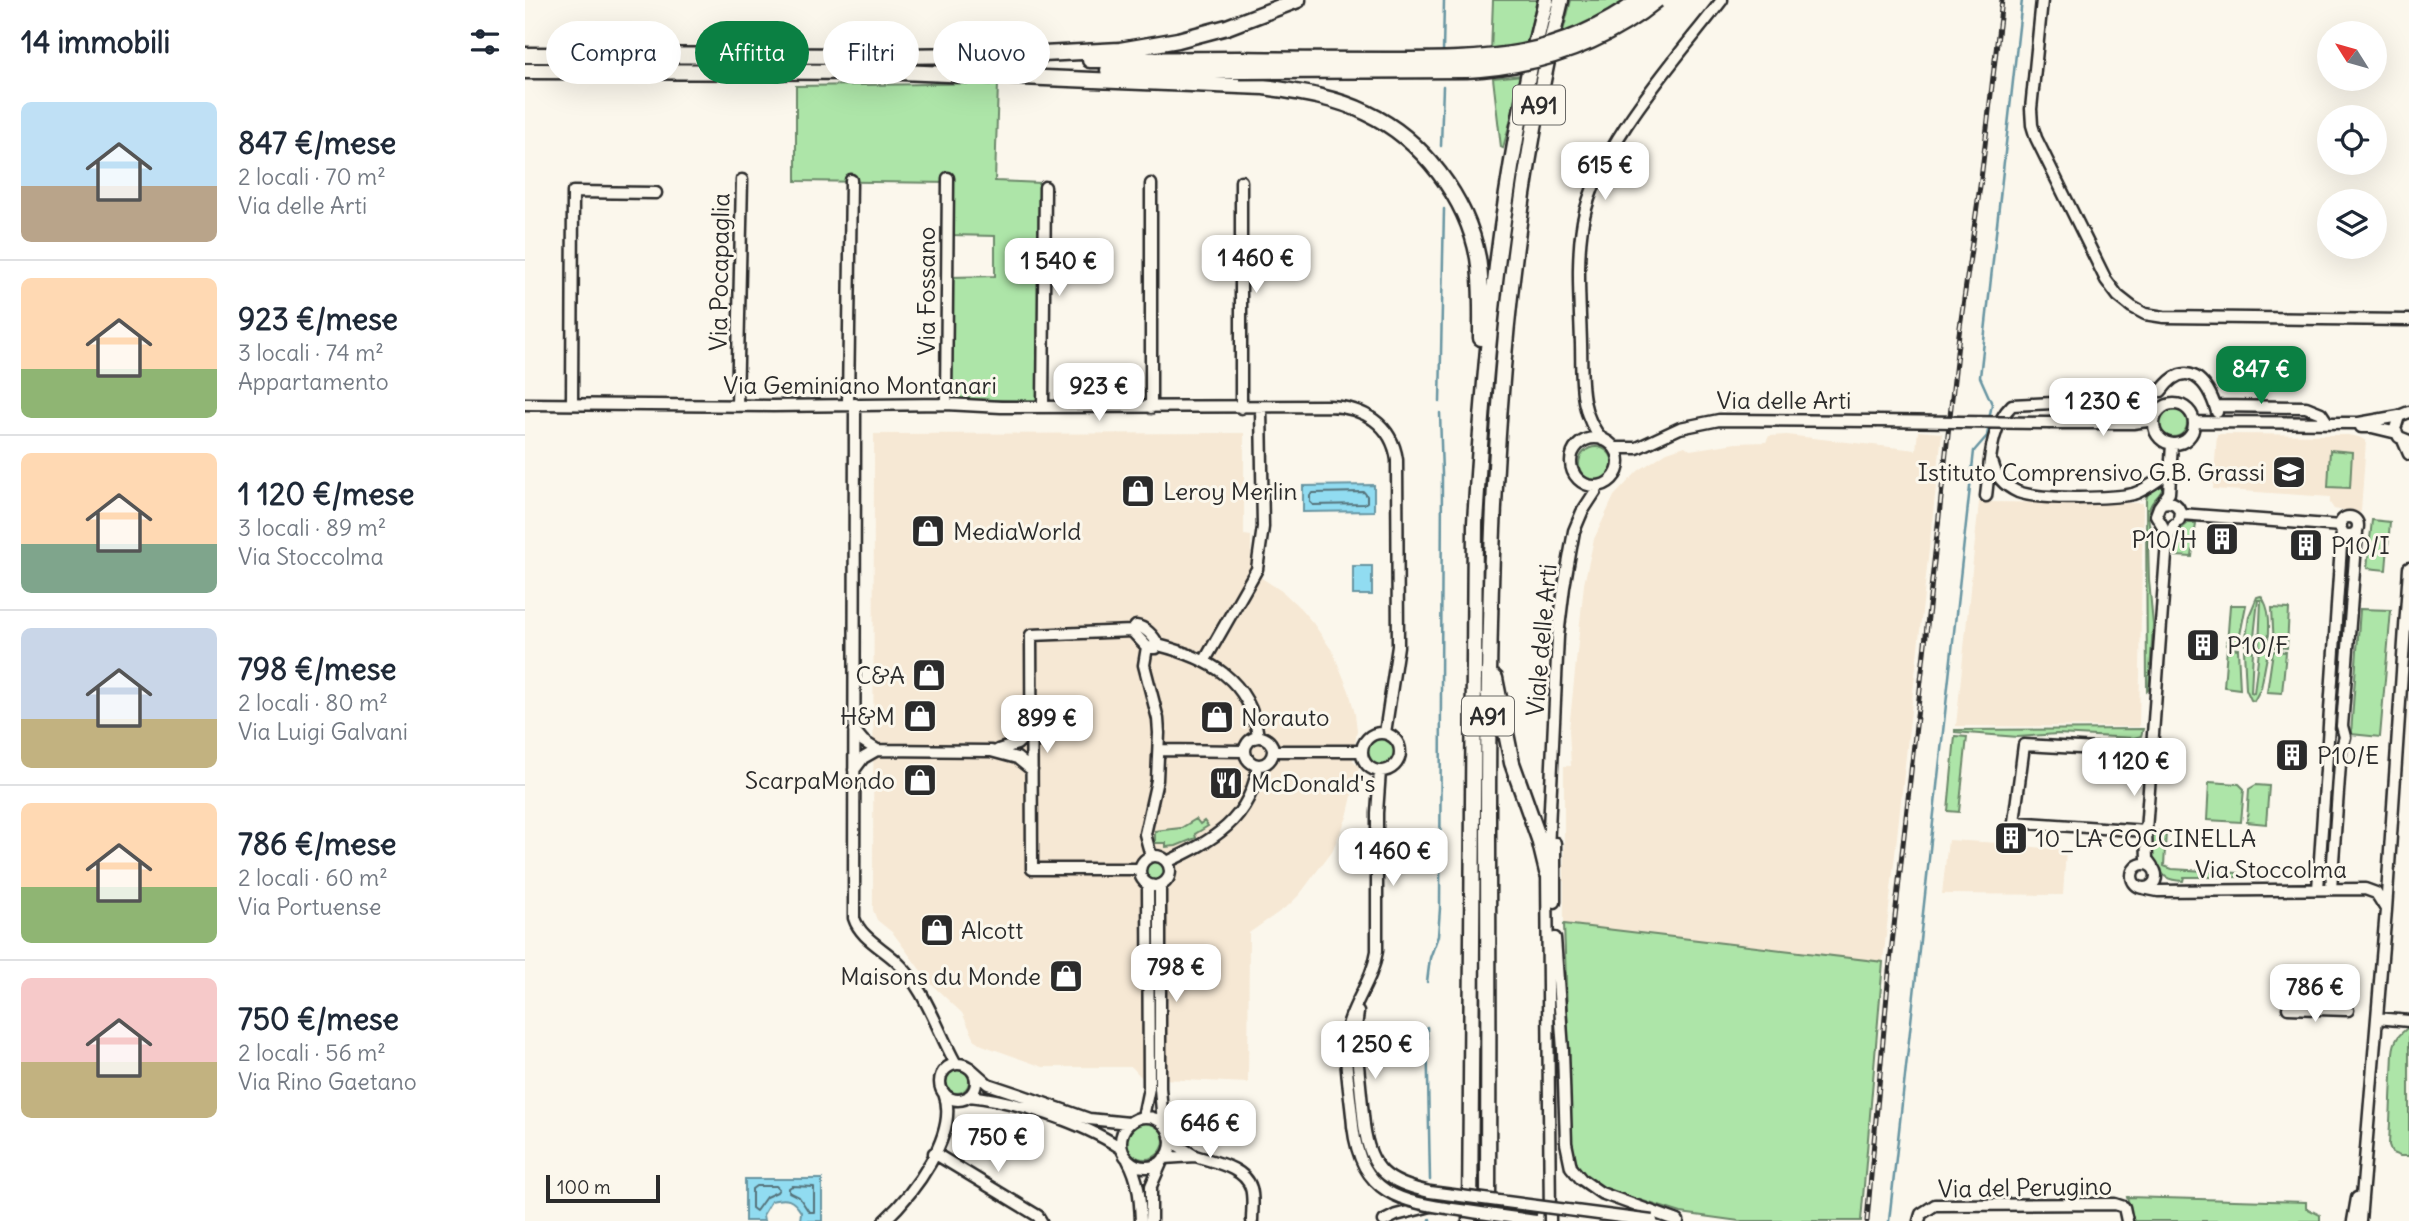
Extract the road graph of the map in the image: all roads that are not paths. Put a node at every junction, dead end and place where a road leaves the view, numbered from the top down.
1 (1298, 0) edge
2 (1546, 0) edge
3 (1561, 0) edge
4 (1640, 0) edge
5 (1657, 0) edge
6 (1722, 0) edge
7 (2042, 0) edge
8 (525, 55) edge
9 (823, 56) edge
10 (919, 56) edge
11 (919, 57) edge
12 (1239, 65) junction
13 (525, 71) edge
14 (823, 72) edge
15 (919, 72) edge
16 (919, 73) edge
17 (948, 178) dead end
18 (741, 180) dead end
19 (851, 180) dead end
20 (1241, 181) dead end
21 (1151, 184) dead end
22 (1045, 187) dead end
23 (656, 193) dead end
24 (2409, 320) edge
25 (2161, 391) junction
26 (2409, 403) edge
27 (525, 404) edge
28 (572, 404) junction
29 (852, 404) junction
30 (946, 404) junction
31 (2166, 405) junction
32 (737, 406) junction
33 (2215, 406) junction
34 (1043, 407) junction
35 (1151, 408) junction
36 (1241, 408) junction
37 (1261, 408) junction
38 (2404, 414) edge
39 (2154, 420) junction
40 (2217, 421) junction
41 (2194, 422) junction
42 (2327, 422) junction
43 (2343, 422) junction
44 (1480, 425) junction
45 (2403, 438) edge
46 (1604, 440) junction
47 (2172, 444) junction
48 (1615, 448) junction
49 (1637, 449) junction
50 (2409, 454) edge
51 (1991, 457) junction
52 (1619, 469) junction
53 (2171, 471) junction
54 (1599, 486) junction
55 (2170, 486) junction
56 (1986, 496) dead end
57 (2163, 503) junction
58 (2178, 509) junction
59 (2162, 525) junction
60 (2174, 525) junction
61 (2341, 528) junction
62 (2357, 532) junction
63 (2167, 541) junction
64 (2409, 568) edge
65 (1132, 631) junction
66 (1488, 640) junction
67 (1158, 645) junction
68 (1147, 647) junction
69 (1205, 660) junction
70 (854, 729) junction
71 (1031, 730) junction
72 (1385, 733) junction
73 (2329, 735) junction
74 (1258, 736) junction
75 (2343, 738) junction
76 (1017, 744) junction
77 (877, 750) junction
78 (1032, 750) junction
79 (1160, 750) junction
80 (991, 751) junction
81 (1244, 751) junction
82 (1273, 751) junction
83 (1361, 751) junction
84 (2152, 752) junction
85 (1017, 758) junction
86 (1258, 765) junction
87 (1032, 769) junction
88 (854, 770) junction
89 (1380, 771) junction
90 (1551, 805) junction
91 (2147, 831) junction
92 (2145, 846) junction
93 (1151, 856) junction
94 (1167, 862) junction
95 (2389, 864) junction
96 (2139, 865) junction
97 (1139, 869) junction
98 (2154, 869) junction
99 (1547, 872) junction
100 (1148, 885) junction
101 (1160, 885) junction
102 (2143, 888) junction
103 (2318, 889) junction
104 (2331, 889) junction
105 (2365, 889) junction
106 (2177, 890) junction
107 (2386, 910) junction
108 (1548, 927) junction
109 (1555, 946) junction
110 (2288, 1008) dead end
111 (2348, 1010) dead end
112 (2377, 1018) junction
113 (2409, 1021) edge
114 (943, 1040) junction
115 (956, 1064) junction
116 (970, 1068) junction
117 (945, 1069) junction
118 (944, 1093) junction
119 (966, 1097) junction
120 (1143, 1117) junction
121 (946, 1122) junction
122 (1129, 1123) junction
123 (1163, 1123) junction
124 (1358, 1126) junction
125 (1170, 1138) junction
126 (1121, 1148) junction
127 (934, 1153) junction
128 (1195, 1156) junction
129 (1128, 1159) junction
130 (1163, 1159) junction
131 (2365, 1167) junction
132 (1431, 1206) junction
133 (1475, 1219) edge
134 (1041, 1220) edge
135 (884, 1221) edge
136 (1141, 1221) edge
137 (1151, 1221) edge
138 (1252, 1221) edge
139 (1384, 1221) edge
140 (1506, 1221) edge
141 (1536, 1221) edge
142 (1550, 1221) edge
143 (1652, 1221) edge
144 (1678, 1221) edge
145 (1919, 1221) edge
146 (2127, 1221) edge
147 (2353, 1221) edge
148 (2360, 1221) edge

1 - 10 highway
2 - 44 highway, A91
3 - 66 highway, A91
4 - 12 highway, bridge
5 - 12 highway, bridge
6 - 46 street
7 - 24 street
8 - 9 highway
11 - 12 highway
12 - 15 highway
13 - 14 highway
16 - 44 highway
17 - 30 street, Via Fossano
18 - 32 street, Via Pocapaglia
19 - 29 street
20 - 36 street
21 - 35 street
22 - 34 street
23 - 28 street
25 - 31 street
25 - 33 street
25 - 51 street
26 - 38 street
27 - 28 street, Via Geminiano Montanari
28 - 32 street, Via Geminiano Montanari
29 - 30 street, Via Geminiano Montanari
29 - 32 street, Via Geminiano Montanari
29 - 70 street
30 - 34 street, Via Geminiano Montanari
31 - 39 street
31 - 41 street
33 - 40 street
33 - 42 street
34 - 35 street, Via Geminiano Montanari
35 - 36 street, Via Geminiano Montanari
36 - 37 street, Via Geminiano Montanari
37 - 69 street
37 - 72 street, Via Geminiano Montanari
38 - 43 street
38 - 45 street
39 - 47 street
39 - 49 street, Via delle Arti, bridge
40 - 41 street
40 - 42 street
41 - 47 street
42 - 43 street
43 - 45 street
44 - 133 highway, A91
45 - 50 street
46 - 48 street
46 - 54 street
47 - 53 street
48 - 49 street, Via delle Arti
48 - 52 street
49 - 52 street, Viale delle Arti
51 - 53 street
51 - 56 street
52 - 54 street, Viale delle Arti
53 - 55 street
54 - 90 street, Viale delle Arti
55 - 57 street
55 - 58 street
57 - 58 street
57 - 59 street
58 - 60 street
58 - 61 street
59 - 60 street
59 - 63 street
60 - 63 street
61 - 62 street
61 - 62 street
61 - 73 street
62 - 75 street
63 - 84 street
64 - 95 street
65 - 67 street
65 - 68 street
65 - 71 street
66 - 99 highway
66 - 133 highway, A91
67 - 68 street
67 - 69 street
68 - 79 street
69 - 74 street
70 - 77 street
70 - 88 street
71 - 76 street
71 - 78 street
72 - 83 street
72 - 89 street
73 - 75 street
73 - 103 street
74 - 81 street
74 - 82 street
75 - 104 street
76 - 78 street
76 - 80 street
77 - 80 street
77 - 88 street
78 - 85 street
78 - 87 street
79 - 81 street
79 - 93 street
80 - 85 street
81 - 86 street
82 - 83 street
82 - 86 street
83 - 89 street
84 - 91 street
84 - 91 street
85 - 87 street
86 - 94 street
87 - 97 street
88 - 114 street
89 - 124 street
90 - 99 street, Viale delle Arti
90 - 109 street, Viale delle Arti
91 - 92 street
92 - 96 street
92 - 98 street
93 - 94 street
93 - 97 street
94 - 101 street
95 - 105 street, Via Stoccolma
95 - 107 street
96 - 98 street
96 - 102 street
97 - 100 street
98 - 102 street
98 - 106 street, Via Stoccolma
99 - 108 street, Viale delle Arti
100 - 101 street
100 - 120 street
101 - 123 street
102 - 106 street, Via Stoccolma
103 - 104 street, Via Stoccolma
103 - 106 street, Via Stoccolma
104 - 105 street, Via Stoccolma
105 - 107 street, Via Stoccolma
107 - 112 street
108 - 109 street, Viale delle Arti
108 - 142 street, Viale delle Arti
109 - 144 street, Viale delle Arti
110 - 111 street
112 - 113 street
112 - 131 street
114 - 115 street
114 - 117 street
115 - 116 street
115 - 117 street
116 - 119 street
116 - 122 street
117 - 118 street
118 - 119 street
118 - 121 street
119 - 121 street
119 - 126 street
120 - 122 street
120 - 123 street
121 - 127 street
122 - 126 street
123 - 125 street
124 - 132 street, bridge
124 - 143 street, bridge
125 - 128 street
125 - 130 street
126 - 129 street
127 - 134 street
127 - 135 street
128 - 130 street
128 - 138 street
129 - 130 street
129 - 136 street
130 - 137 street
131 - 147 street
131 - 148 street
132 - 133 street, bridge
132 - 139 street
133 - 140 street, bridge
133 - 141 street, bridge
145 - 146 street, Via del Perugino

